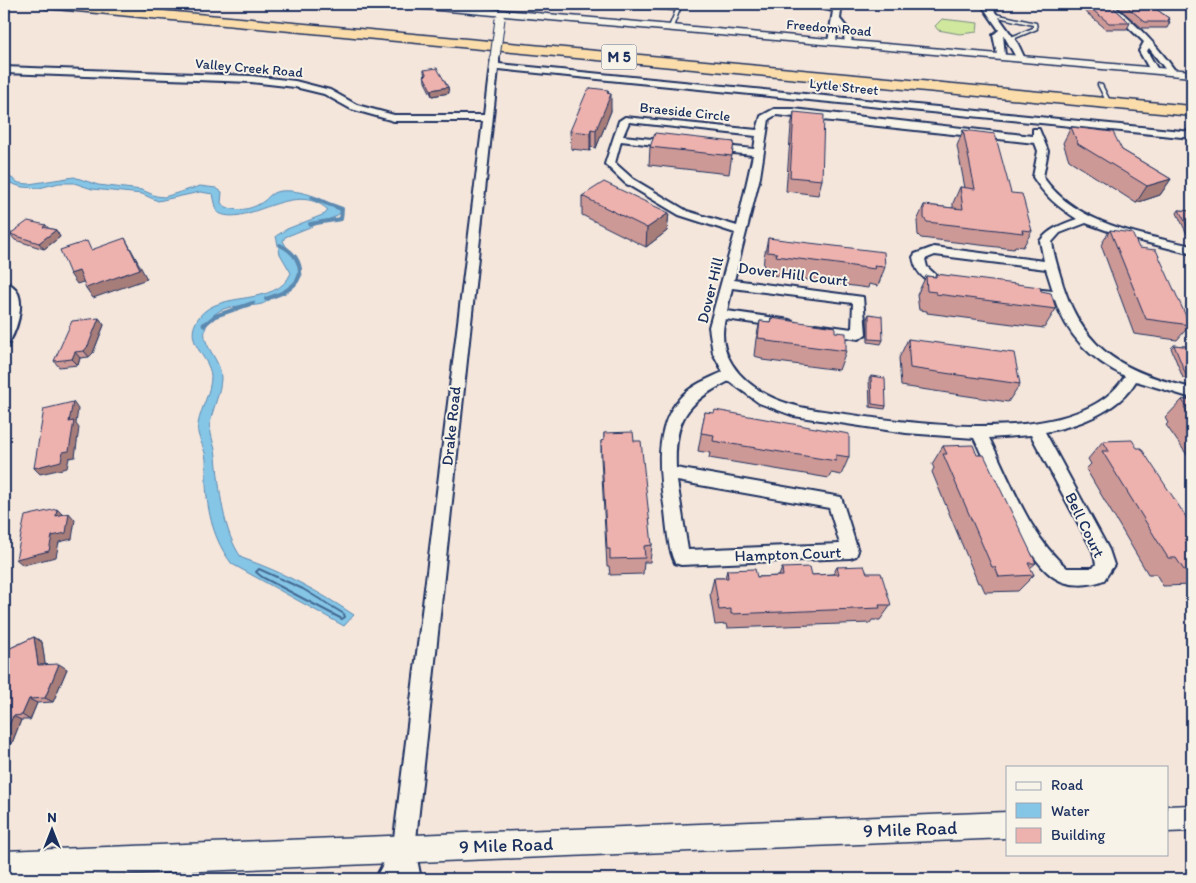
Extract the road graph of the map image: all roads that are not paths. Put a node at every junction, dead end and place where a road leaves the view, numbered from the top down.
1 (45, 4) edge
2 (404, 4) edge
3 (596, 4) edge
4 (615, 4) edge
5 (680, 4) edge
6 (804, 4) edge
7 (985, 4) edge
8 (1108, 4) edge
9 (840, 6) edge
10 (678, 9) junction
11 (499, 12) edge
12 (995, 15) junction
13 (838, 22) junction
14 (671, 27) junction
15 (479, 28) dead end
16 (1003, 30) junction
17 (518, 32) dead end
18 (1012, 38) junction
19 (832, 42) junction
20 (848, 43) junction
21 (1147, 43) junction
22 (1001, 57) junction
23 (1021, 58) junction
24 (494, 62) junction
25 (4, 70) edge
26 (1154, 70) junction
27 (1172, 72) junction
28 (1192, 74) edge
29 (1080, 83) dead end
30 (1100, 85) junction
31 (1118, 86) dead end
32 (1109, 103) junction
33 (1192, 111) edge
34 (486, 118) junction
35 (1032, 120) junction
36 (762, 134) junction
37 (1192, 135) edge
38 (617, 138) junction
39 (1039, 140) junction
40 (684, 145) edge
41 (703, 147) edge
42 (760, 153) junction
43 (1086, 218) junction
44 (742, 231) junction
45 (1192, 250) edge
46 (1052, 266) junction
47 (728, 283) junction
48 (964, 284) edge
49 (4, 286) edge
50 (1022, 291) edge
51 (1060, 296) junction
52 (720, 314) junction
53 (4, 340) edge
54 (730, 374) junction
55 (1134, 374) junction
56 (1192, 393) edge
57 (1035, 428) junction
58 (979, 432) junction
59 (669, 473) junction
60 (1192, 818) edge
61 (1168, 819) edge
62 (1006, 825) edge
63 (404, 849) junction
64 (4, 865) edge
65 (386, 879) edge
66 (410, 879) edge

1 - 32 highway, M 5
2 - 11 street, Freedom Road
3 - 4 lane
4 - 10 lane
5 - 10 lane
6 - 9 street
7 - 12 street
8 - 21 street
9 - 13 street
10 - 14 lane
11 - 14 street, Freedom Road
11 - 24 street, Drake Road, bridge
12 - 16 street
12 - 18 lane
13 - 19 street
13 - 20 street
14 - 19 street, Freedom Road
15 - 17 highway
16 - 18 street
16 - 22 street
18 - 23 street
19 - 20 street, Freedom Road
20 - 22 street, Freedom Road
21 - 26 street
21 - 27 street
22 - 23 street, Freedom Road
23 - 26 street, Freedom Road
24 - 34 street, Drake Road
24 - 35 street, Lytle Street
25 - 34 street, Valley Creek Road
26 - 27 street, Freedom Road
27 - 28 street, Freedom Road
29 - 30 highway
30 - 31 highway
30 - 32 lane
32 - 33 highway, M 5
34 - 63 street, Drake Road
35 - 37 street, Lytle Street
35 - 39 street
36 - 38 street, Braeside Circle
36 - 39 street, Dover Hill
36 - 42 street, Dover Hill
38 - 40 street
38 - 44 street, Braeside Circle
39 - 43 street
41 - 42 street
42 - 44 street, Dover Hill
43 - 45 street
43 - 46 street
44 - 47 street, Dover Hill
46 - 48 street
46 - 51 street
47 - 52 street, Dover Hill
47 - 52 street, Dover Hill Court
49 - 53 street
50 - 51 street
51 - 55 street
52 - 54 street, Dover Hill
54 - 58 street, Dover Hill
54 - 59 street, Hampton Court
55 - 56 street
55 - 57 street, Dover Hill
57 - 58 street, Dover Hill
57 - 58 street, Bell Court
59 - 59 street, Hampton Court
60 - 61 street
62 - 63 street, 9 Mile Road
63 - 64 street, 9 Mile Road
63 - 65 street
63 - 66 street

